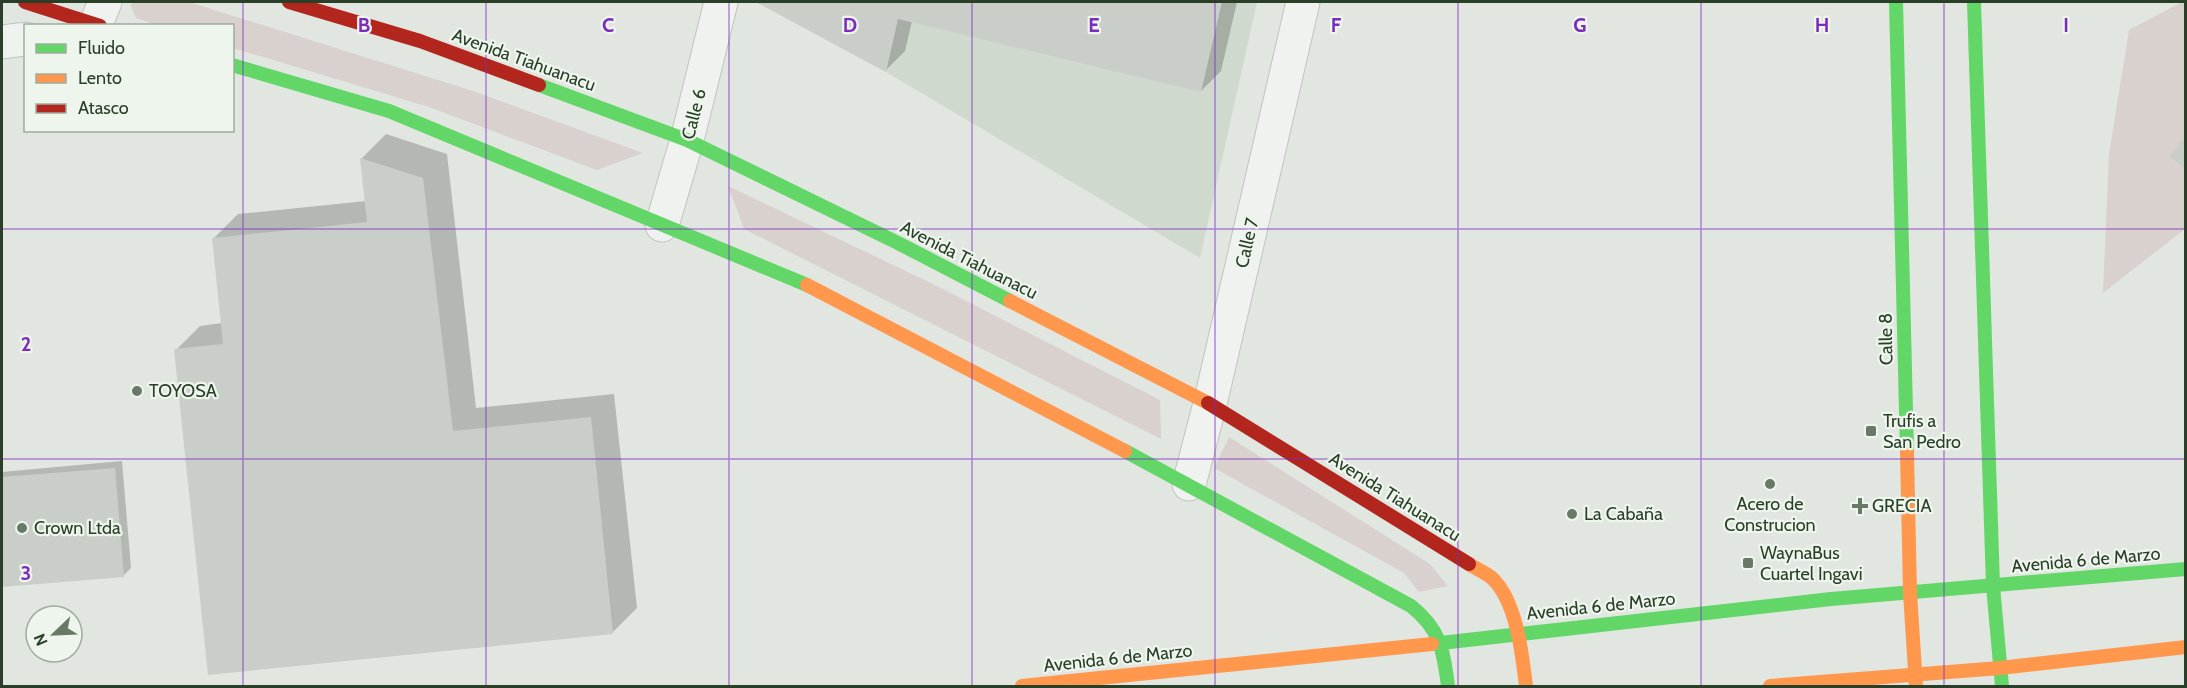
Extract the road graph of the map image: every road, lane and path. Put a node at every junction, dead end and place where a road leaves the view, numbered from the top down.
1 (25, 2) edge
2 (289, 2) edge
3 (721, 2) edge
4 (1303, 2) edge
5 (1896, 2) edge
6 (1974, 2) edge
7 (99, 19) edge
8 (24, 39) edge
9 (2, 42) edge
10 (234, 66) edge
11 (687, 140) junction
12 (662, 225) junction
13 (1210, 404) junction
14 (1189, 484) junction
15 (2186, 569) edge
16 (1993, 586) junction
17 (1910, 593) junction
18 (1519, 634) junction
19 (1441, 643) junction
20 (2186, 647) edge
21 (2000, 668) junction
22 (1915, 681) edge
23 (1022, 687) edge
24 (1448, 687) edge
25 (1526, 687) edge
26 (1770, 687) edge
27 (2002, 687) edge

1 - 7 main road
2 - 11 main road, Avenida Tiahuanacu
3 - 11 street, Calle 6
4 - 13 street, Calle 7
5 - 17 main road, Calle 8
6 - 16 main road
8 - 9 street
10 - 12 main road
11 - 12 street, Calle 6
11 - 13 main road, Avenida Tiahuanacu
12 - 14 main road
13 - 14 street, Calle 7
13 - 18 main road, Avenida Tiahuanacu
14 - 19 main road
15 - 16 main road, Avenida 6 de Marzo
16 - 17 main road, Avenida 6 de Marzo
16 - 21 main road
17 - 18 main road, Avenida 6 de Marzo
17 - 22 main road, Calle 8
18 - 19 main road, Avenida 6 de Marzo
18 - 25 main road, Avenida Tiahuanacu
19 - 23 main road, Avenida 6 de Marzo
19 - 24 main road
20 - 21 main road
21 - 22 main road
21 - 27 main road
22 - 26 main road

